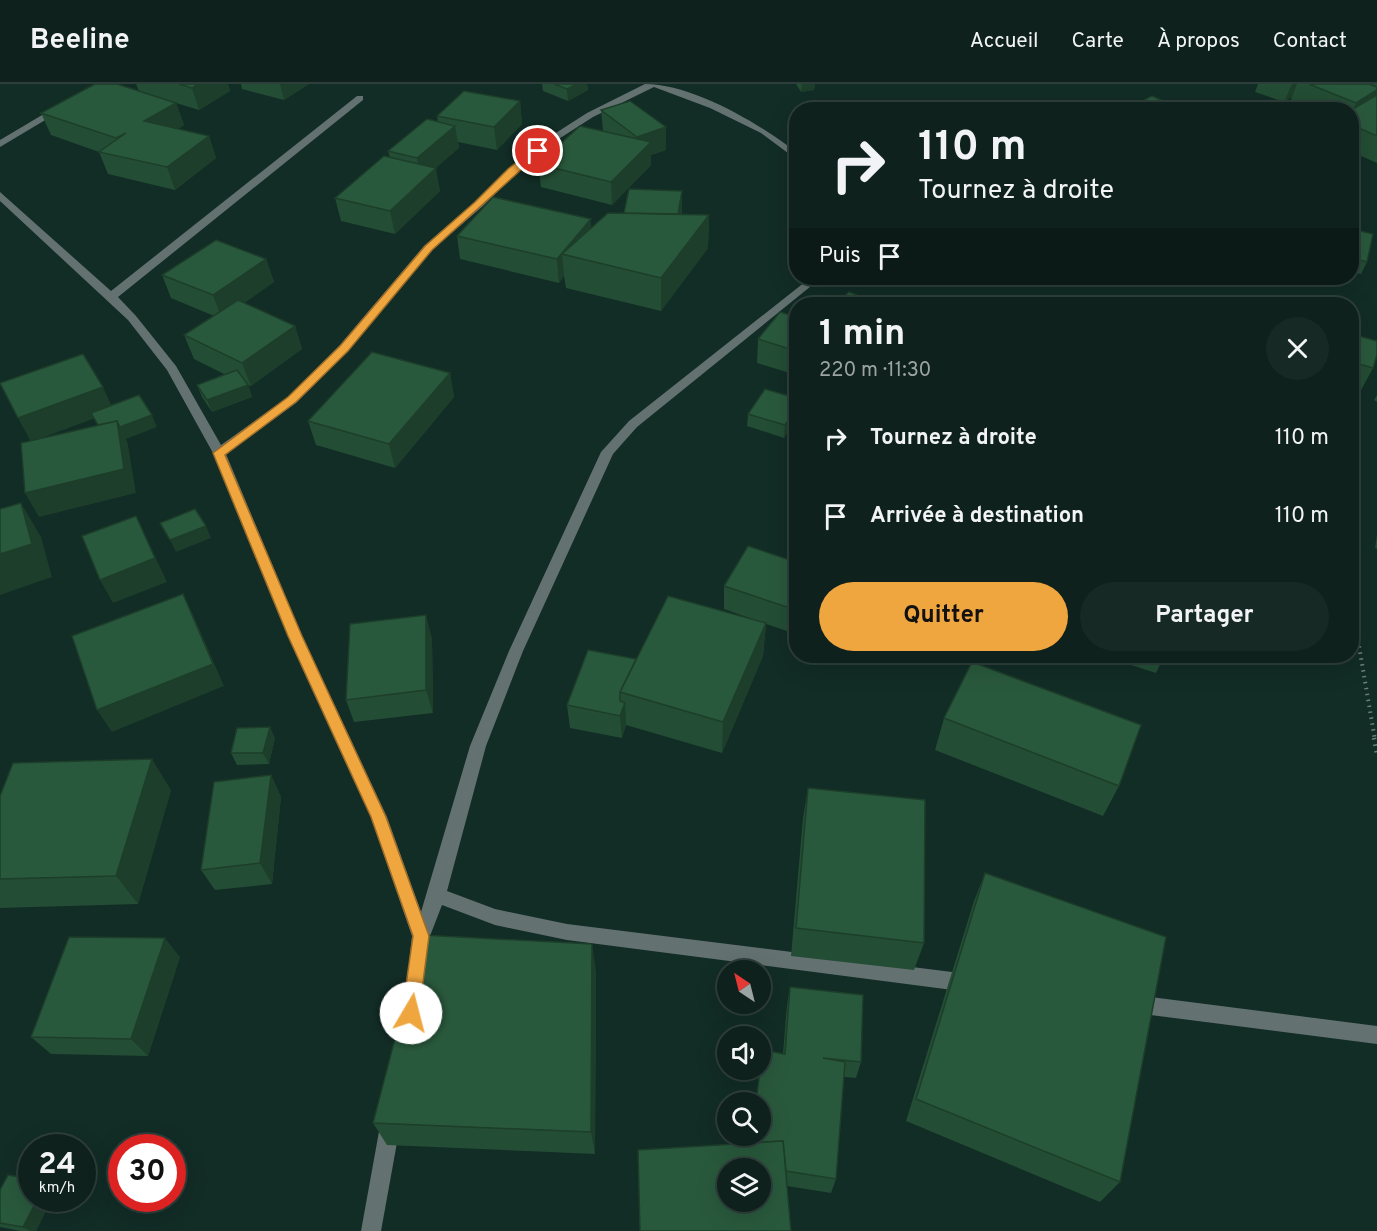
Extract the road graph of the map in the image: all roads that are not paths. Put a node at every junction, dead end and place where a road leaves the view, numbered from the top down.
1 (654, 84) edge
2 (360, 98) dead end
3 (69, 102) edge
4 (0, 144) edge
5 (789, 151) edge
6 (0, 195) edge
7 (807, 285) edge
8 (111, 297) junction
9 (792, 297) edge
10 (789, 300) edge
11 (219, 453) junction
12 (437, 895) junction
13 (421, 936) junction
14 (415, 980) edge
15 (990, 986) edge
16 (1119, 1002) edge
17 (1377, 1035) edge
18 (392, 1113) edge
19 (370, 1231) edge

1 - 5 street
1 - 11 street
2 - 8 street
3 - 4 street
6 - 8 street
7 - 9 street
8 - 11 street
10 - 12 street
11 - 13 street
12 - 13 street
12 - 15 street
13 - 14 street
16 - 17 street
18 - 19 street

